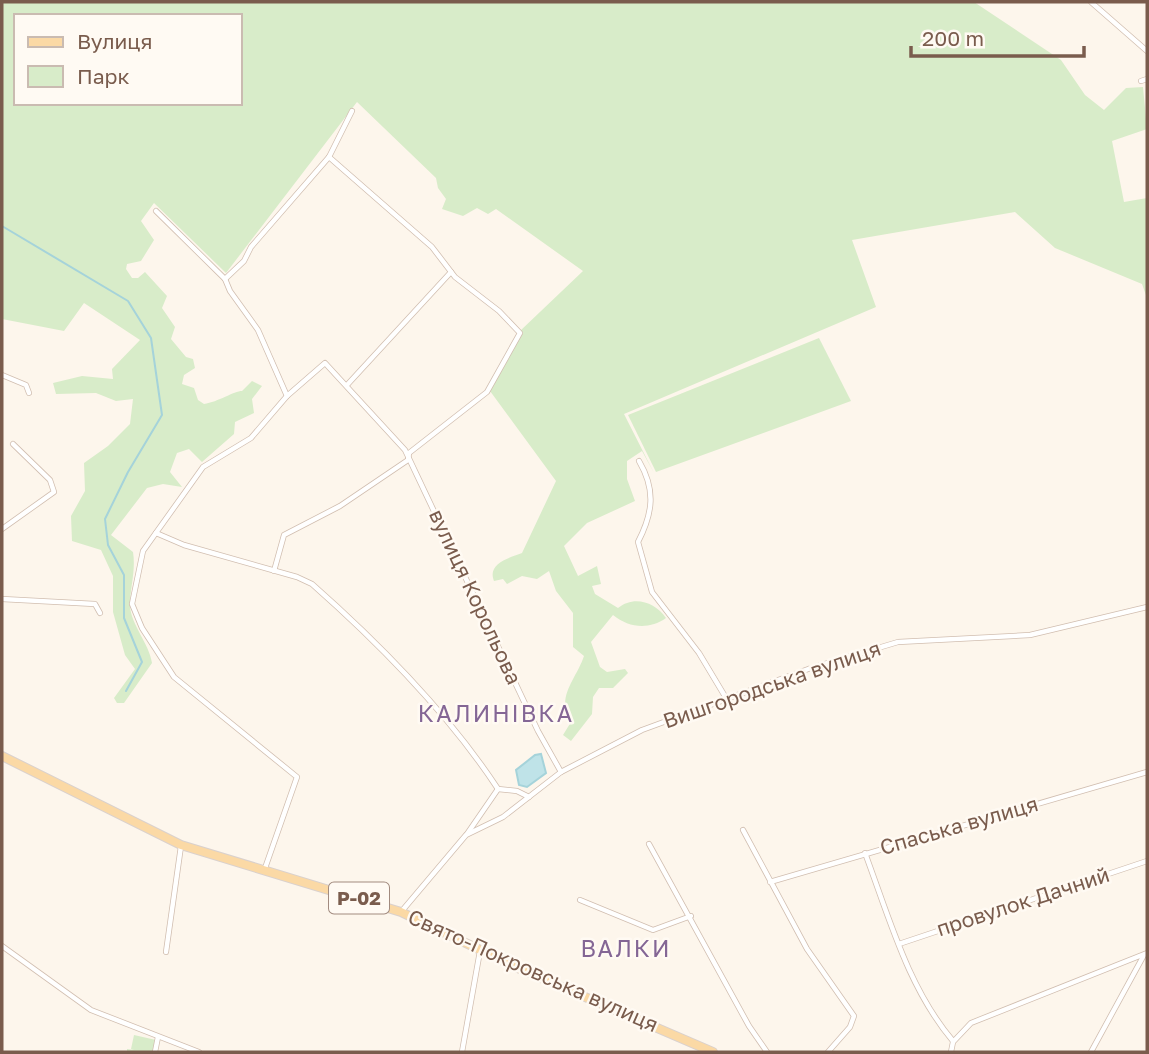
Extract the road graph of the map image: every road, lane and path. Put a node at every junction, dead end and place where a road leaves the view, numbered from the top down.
1 (1091, 2) edge
2 (1147, 51) edge
3 (352, 111) dead end
4 (329, 158) junction
5 (156, 211) dead end
6 (451, 272) junction
7 (225, 279) junction
8 (2, 375) edge
9 (347, 385) junction
10 (29, 393) dead end
11 (288, 396) junction
12 (13, 444) dead end
13 (408, 460) junction
14 (639, 461) dead end
15 (2, 529) edge
16 (156, 533) junction
17 (274, 571) junction
18 (2, 599) edge
19 (1147, 607) edge
20 (100, 613) dead end
21 (726, 698) junction
22 (2, 756) edge
23 (561, 772) junction
24 (1147, 772) edge
25 (498, 789) junction
26 (529, 797) junction
27 (743, 830) dead end
28 (466, 835) junction
29 (649, 844) dead end
30 (181, 845) junction
31 (865, 853) junction
32 (1147, 861) edge
33 (264, 871) junction
34 (770, 882) junction
35 (580, 900) dead end
36 (401, 912) junction
37 (691, 916) junction
38 (899, 944) junction
39 (2, 946) edge
40 (480, 951) junction
41 (166, 952) dead end
42 (1146, 953) edge
43 (158, 1037) junction
44 (953, 1042) junction
45 (155, 1052) edge
46 (199, 1052) edge
47 (462, 1052) edge
48 (712, 1052) edge
49 (767, 1052) edge
50 (828, 1052) edge
51 (951, 1052) edge
52 (1091, 1052) edge

1 - 2 street
3 - 4 street
4 - 6 street
4 - 7 street
5 - 7 street
6 - 9 street
6 - 13 street
7 - 11 street
8 - 10 street
9 - 11 street, вулиця Корольова
9 - 13 street, вулиця Корольова
11 - 16 street
12 - 15 street
13 - 17 street
13 - 23 street, вулиця Корольова
14 - 21 street
16 - 17 street
16 - 33 street
17 - 25 street
18 - 20 street
19 - 21 street, Вишгородська вулиця
21 - 23 street, Вишгородська вулиця
22 - 30 main road, Свято-Покровська вулиця / Р-02
23 - 26 street, Вишгородська вулиця
24 - 31 street, Спаська вулиця
25 - 26 street
25 - 28 street, Вишгородська вулиця
26 - 28 street, Вишгородська вулиця
27 - 34 street
28 - 36 street, Вишгородська вулиця
29 - 37 street
30 - 33 main road, Свято-Покровська вулиця / Р-02
30 - 41 street
31 - 34 street, Спаська вулиця
31 - 38 street
32 - 38 street, провулок Дачний
33 - 36 main road, Свято-Покровська вулиця / Р-02
34 - 50 street
35 - 37 street
36 - 40 main road, Свято-Покровська вулиця / Р-02
37 - 49 street
38 - 44 street
39 - 43 street
40 - 47 street
40 - 48 main road, Свято-Покровська вулиця / Р-02
42 - 44 street
42 - 52 street
43 - 45 street
43 - 46 street
44 - 51 street

